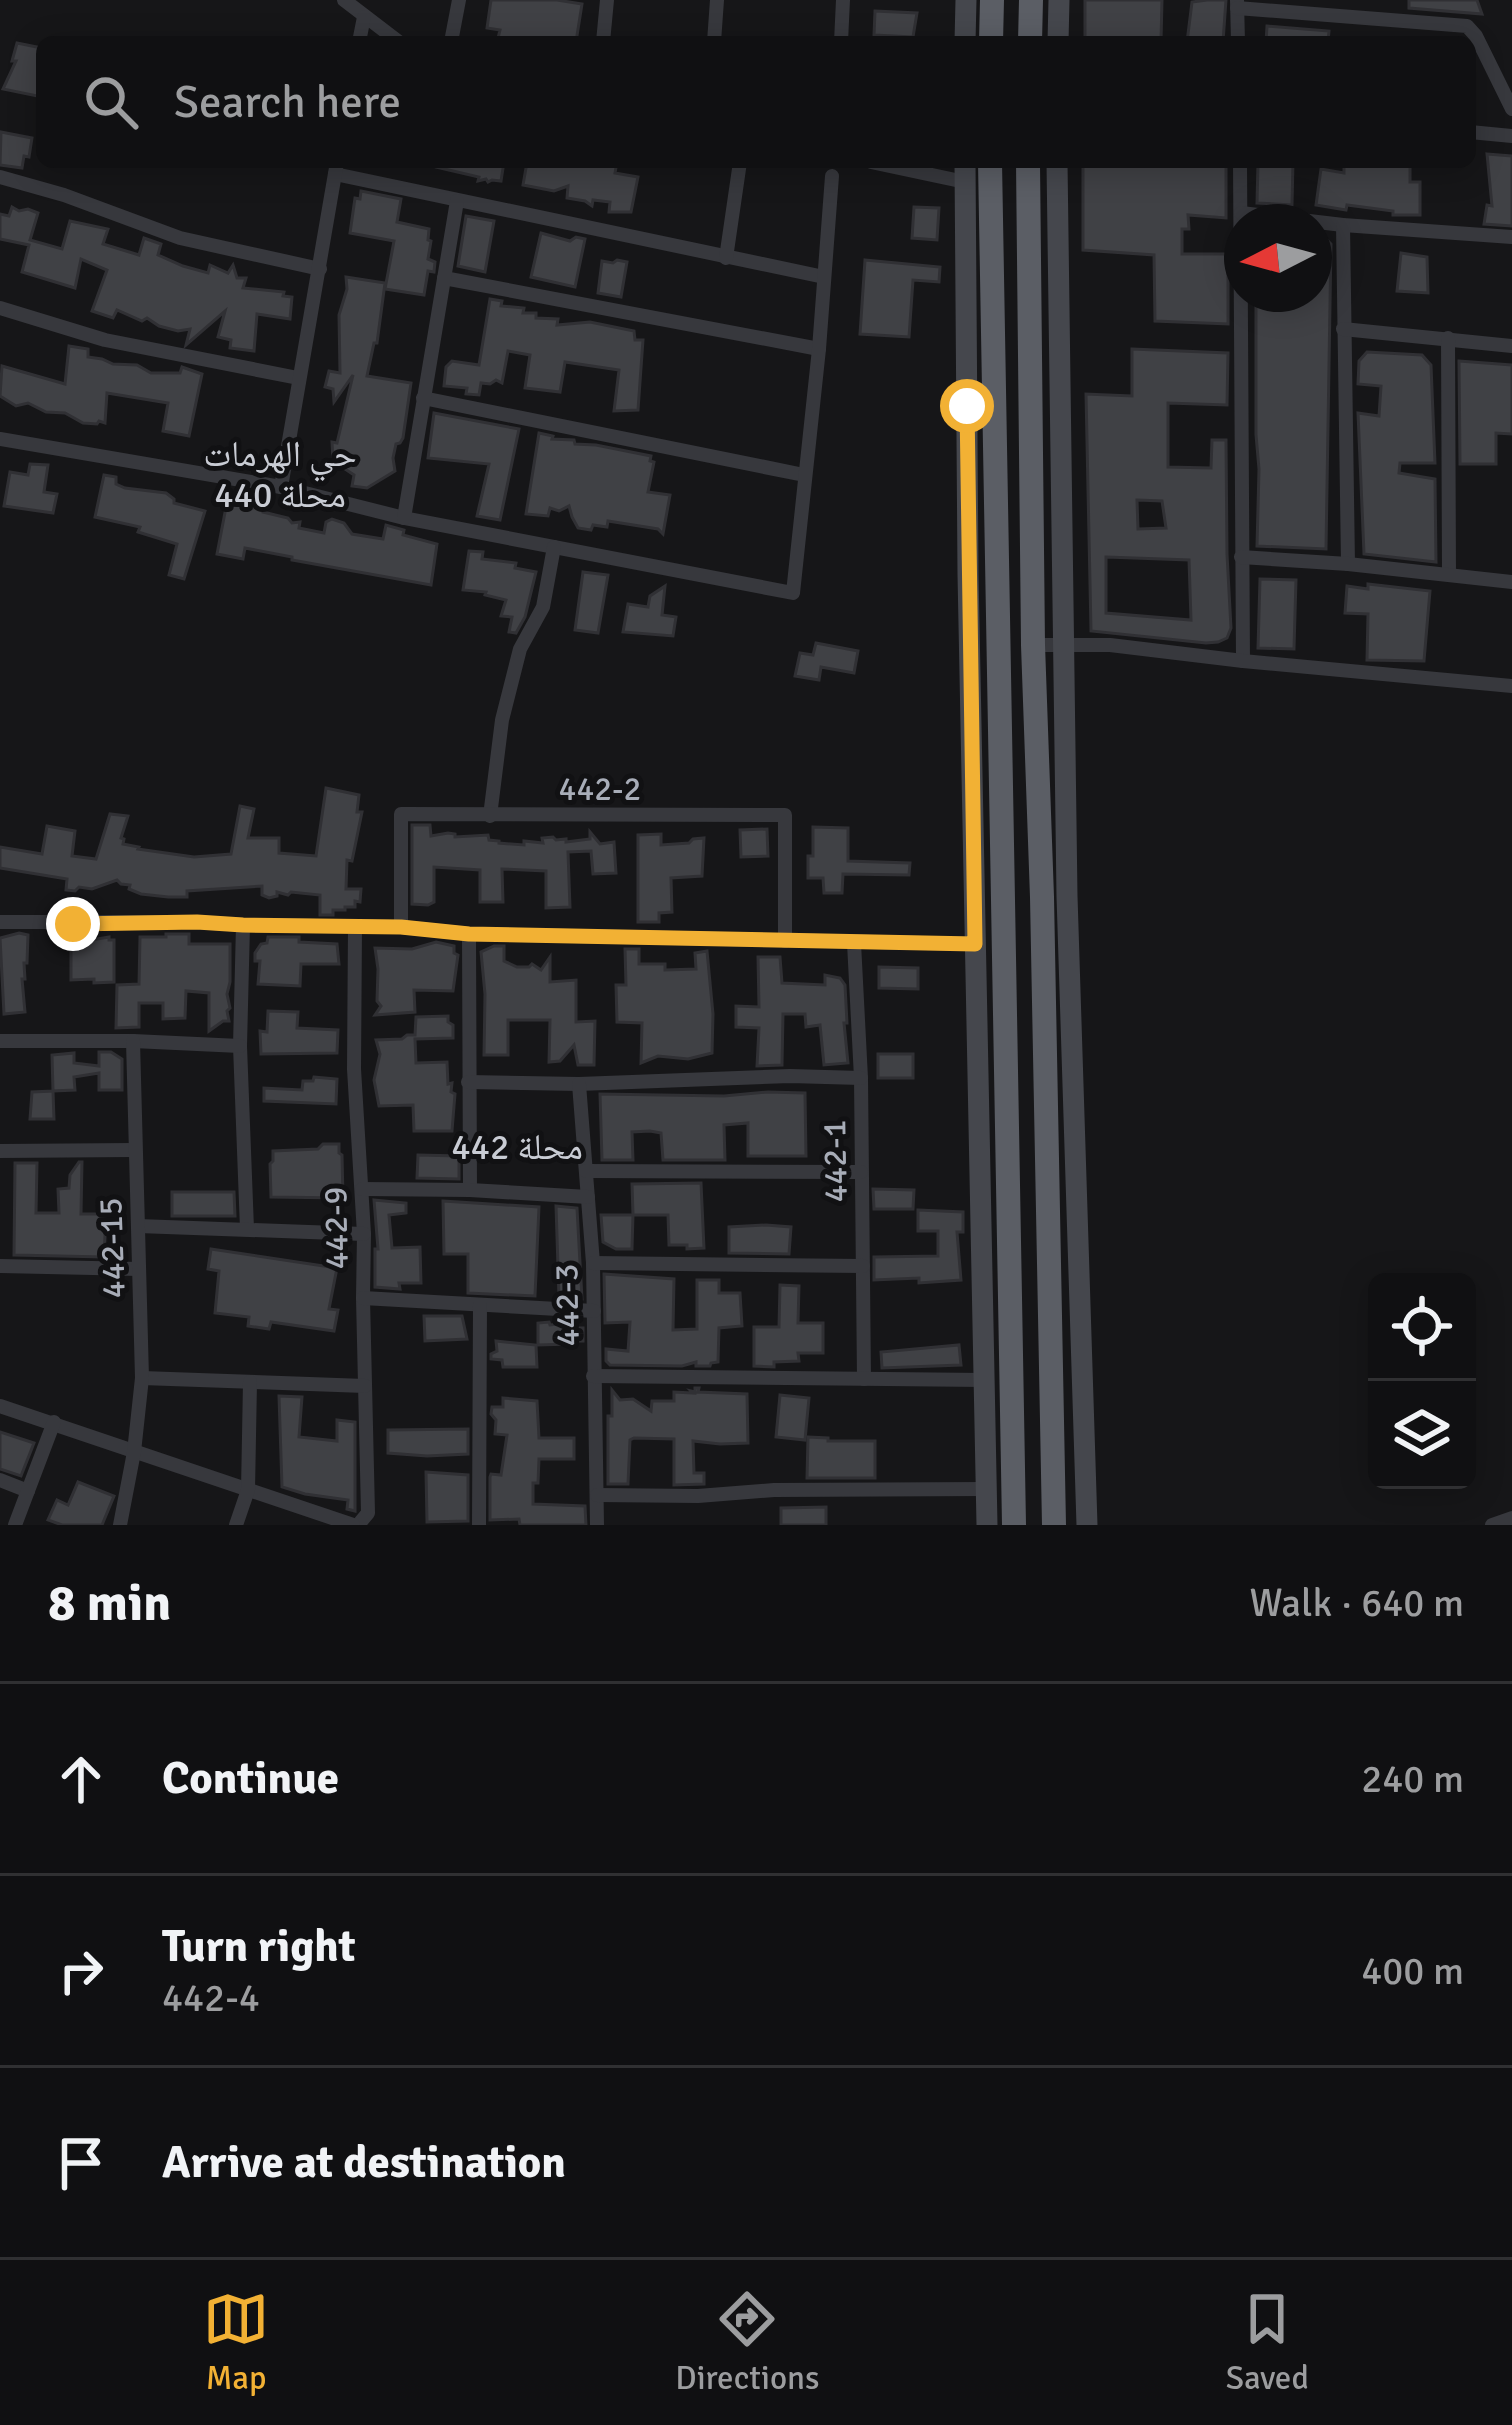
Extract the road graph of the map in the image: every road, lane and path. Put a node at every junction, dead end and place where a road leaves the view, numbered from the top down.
1 (459, 0) edge
2 (608, 0) edge
3 (716, 0) edge
4 (843, 0) edge
5 (966, 0) edge
6 (992, 0) edge
7 (1031, 0) edge
8 (1059, 0) edge
9 (350, 2) edge
10 (1237, 4) edge
11 (364, 17) junction
12 (360, 36) edge
13 (391, 36) edge
14 (452, 36) edge
15 (605, 36) edge
16 (714, 36) edge
17 (841, 36) edge
18 (965, 36) edge
19 (991, 36) edge
20 (1030, 36) edge
21 (1058, 36) edge
22 (1238, 36) edge
23 (1512, 109) edge
24 (1476, 133) edge
25 (1512, 136) edge
26 (336, 168) edge
27 (739, 168) edge
28 (927, 168) edge
29 (990, 168) edge
30 (1028, 168) edge
31 (1057, 168) edge
32 (1240, 168) edge
33 (965, 172) edge
34 (832, 176) dead end
35 (0, 177) edge
36 (457, 201) junction
37 (1241, 204) edge
38 (1332, 224) edge
39 (1343, 225) junction
40 (1512, 237) edge
41 (726, 258) junction
42 (320, 269) junction
43 (824, 277) junction
44 (444, 278) junction
45 (0, 308) edge
46 (1241, 312) edge
47 (1343, 329) junction
48 (1448, 338) junction
49 (1512, 346) edge
50 (819, 349) junction
51 (298, 378) junction
52 (423, 398) junction
53 (980, 405) junction
54 (0, 439) edge
55 (804, 475) junction
56 (280, 487) junction
57 (404, 518) junction
58 (554, 547) junction
59 (1241, 557) junction
60 (1348, 564) junction
61 (968, 574) junction
62 (996, 574) junction
63 (1449, 574) junction
64 (1512, 582) edge
65 (1063, 644) junction
66 (1033, 645) junction
67 (1243, 661) junction
68 (1512, 686) edge
69 (490, 816) junction
70 (0, 922) edge
71 (243, 925) junction
72 (355, 927) junction
73 (401, 927) junction
74 (469, 934) junction
75 (784, 941) junction
76 (854, 943) junction
77 (975, 944) junction
78 (0, 1041) edge
79 (133, 1041) junction
80 (240, 1046) junction
81 (860, 1078) junction
82 (468, 1082) junction
83 (579, 1084) junction
84 (134, 1150) junction
85 (0, 1151) edge
86 (586, 1172) junction
87 (861, 1172) junction
88 (362, 1189) junction
89 (470, 1190) junction
90 (588, 1197) junction
91 (138, 1226) junction
92 (247, 1229) junction
93 (364, 1234) junction
94 (593, 1263) junction
95 (0, 1266) edge
96 (863, 1266) junction
97 (139, 1269) junction
98 (363, 1298) junction
99 (480, 1305) junction
100 (594, 1311) junction
101 (593, 1376) junction
102 (142, 1378) junction
103 (864, 1379) junction
104 (984, 1380) junction
105 (250, 1382) junction
106 (365, 1386) junction
107 (0, 1406) edge
108 (54, 1422) junction
109 (134, 1452) junction
110 (0, 1480) edge
111 (248, 1490) junction
112 (28, 1491) junction
113 (597, 1495) junction
114 (986, 1508) edge
115 (1014, 1517) edge
116 (1512, 1518) edge
117 (15, 1525) edge
118 (120, 1525) edge
119 (236, 1525) edge
120 (355, 1525) edge
121 (479, 1525) edge
122 (597, 1525) edge
123 (1054, 1525) edge
124 (1087, 1525) edge
125 (1492, 1525) edge

1 - 14 street
2 - 15 street
3 - 16 street
4 - 17 street
5 - 18 main road
6 - 19 highway
7 - 20 highway
8 - 21 main road
9 - 11 street
10 - 22 street
10 - 23 street
11 - 12 street
11 - 13 street
24 - 25 street
26 - 36 street
26 - 42 street
27 - 41 street
28 - 33 street
29 - 53 highway
30 - 66 highway
31 - 65 main road
32 - 37 street
33 - 53 main road
34 - 43 street
35 - 42 street
36 - 41 street
36 - 44 street
38 - 39 street
39 - 40 street
39 - 47 street
41 - 43 street
42 - 51 street
43 - 50 street
44 - 50 street
44 - 52 street
45 - 51 street
46 - 59 street
47 - 48 street
47 - 60 street
48 - 49 street
48 - 63 street
50 - 55 street
51 - 56 street
52 - 55 street
52 - 57 street
53 - 61 main road
53 - 62 highway
54 - 56 street
55 - 58 street
56 - 57 street
57 - 58 street
58 - 69 street
59 - 60 street
59 - 67 street
60 - 63 street
61 - 62 highway
61 - 77 main road
62 - 115 highway
63 - 64 street
65 - 66 street
65 - 67 street
65 - 124 main road
66 - 123 highway
67 - 68 street
69 - 73 street, 442-2
69 - 75 street, 442-2
70 - 71 street
71 - 72 street
71 - 80 street
72 - 73 street
72 - 88 street, 442-9
73 - 74 street
74 - 75 street
74 - 82 street
75 - 76 street
76 - 77 street
76 - 81 street, 442-1
77 - 104 main road
78 - 79 street
79 - 80 street
79 - 84 street, 442-15
80 - 92 street
81 - 83 street
81 - 87 street, 442-1
82 - 83 street
82 - 89 street
83 - 86 street, 442-3
84 - 85 street
84 - 91 street, 442-15
86 - 87 street
86 - 90 street, 442-3
87 - 96 street, 442-1
88 - 89 street
88 - 93 street, 442-9
89 - 90 street
90 - 94 street, 442-3
91 - 92 street
91 - 97 street, 442-15
92 - 93 street
93 - 98 street, 442-9
94 - 96 street
94 - 100 street, 442-3
95 - 97 street
96 - 103 street, 442-1
97 - 102 street, 442-15
98 - 99 street
98 - 106 street, 442-9
99 - 100 street
99 - 121 street
100 - 101 street, 442-3
101 - 103 street
101 - 113 street, 442-3
102 - 105 street
102 - 109 street, 442-15
103 - 104 street
104 - 114 main road
105 - 106 street
105 - 111 street
106 - 120 street, 442-9
107 - 108 street
108 - 109 street
108 - 112 street
109 - 111 street
109 - 118 street, 442-15
110 - 112 street
111 - 119 street
111 - 120 street
112 - 117 street
113 - 114 street
113 - 122 street, 442-3
114 - 115 highway
116 - 125 street

